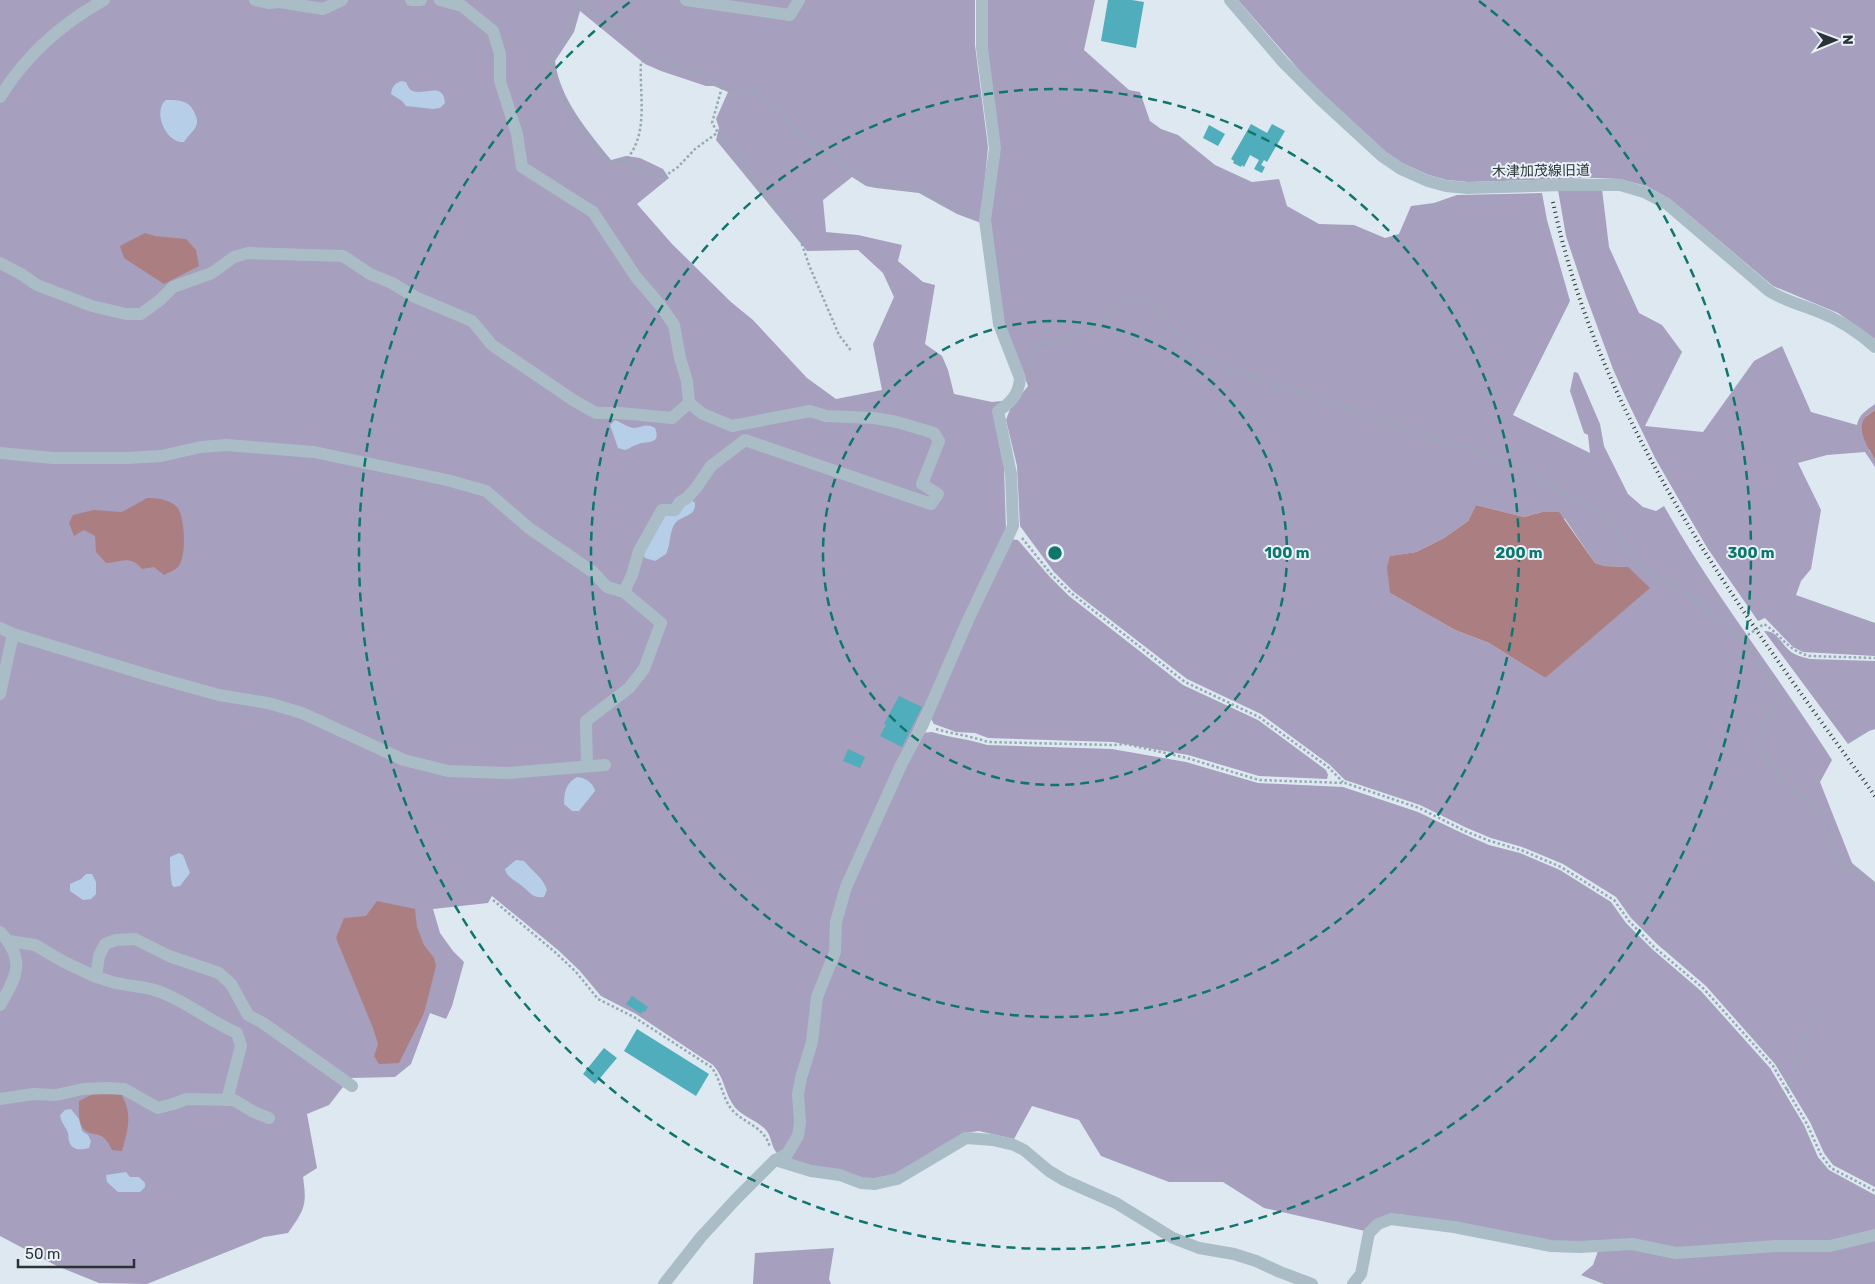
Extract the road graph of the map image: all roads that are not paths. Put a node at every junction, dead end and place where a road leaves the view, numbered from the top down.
1 (104, 0) edge
2 (255, 0) edge
3 (342, 0) edge
4 (411, 0) edge
5 (421, 0) edge
6 (440, 0) edge
7 (686, 0) edge
8 (800, 0) edge
9 (982, 0) edge
10 (1230, 0) edge
11 (0, 97) edge
12 (0, 263) edge
13 (1875, 347) edge
14 (689, 402) junction
15 (0, 453) edge
16 (624, 592) junction
17 (0, 628) edge
18 (13, 634) junction
19 (0, 694) edge
20 (604, 765) dead end
21 (586, 766) junction
22 (4, 936) edge
23 (96, 977) junction
24 (0, 1004) edge
25 (352, 1086) dead end
26 (0, 1099) edge
27 (227, 1100) junction
28 (269, 1118) dead end
29 (775, 1160) junction
30 (1875, 1235) edge
31 (664, 1284) edge
32 (1312, 1284) edge
33 (1353, 1284) edge

1 - 11 street
2 - 3 street
4 - 5 street
6 - 14 street
7 - 8 street
9 - 29 street
10 - 13 street, 木津加茂線旧道
12 - 14 street
14 - 16 street
15 - 16 street
16 - 21 street
17 - 18 street
18 - 19 street
18 - 21 street
20 - 21 street
22 - 23 street
22 - 24 street
23 - 25 street
23 - 27 street
26 - 27 street
27 - 28 street
29 - 31 street
29 - 32 street
30 - 33 street

